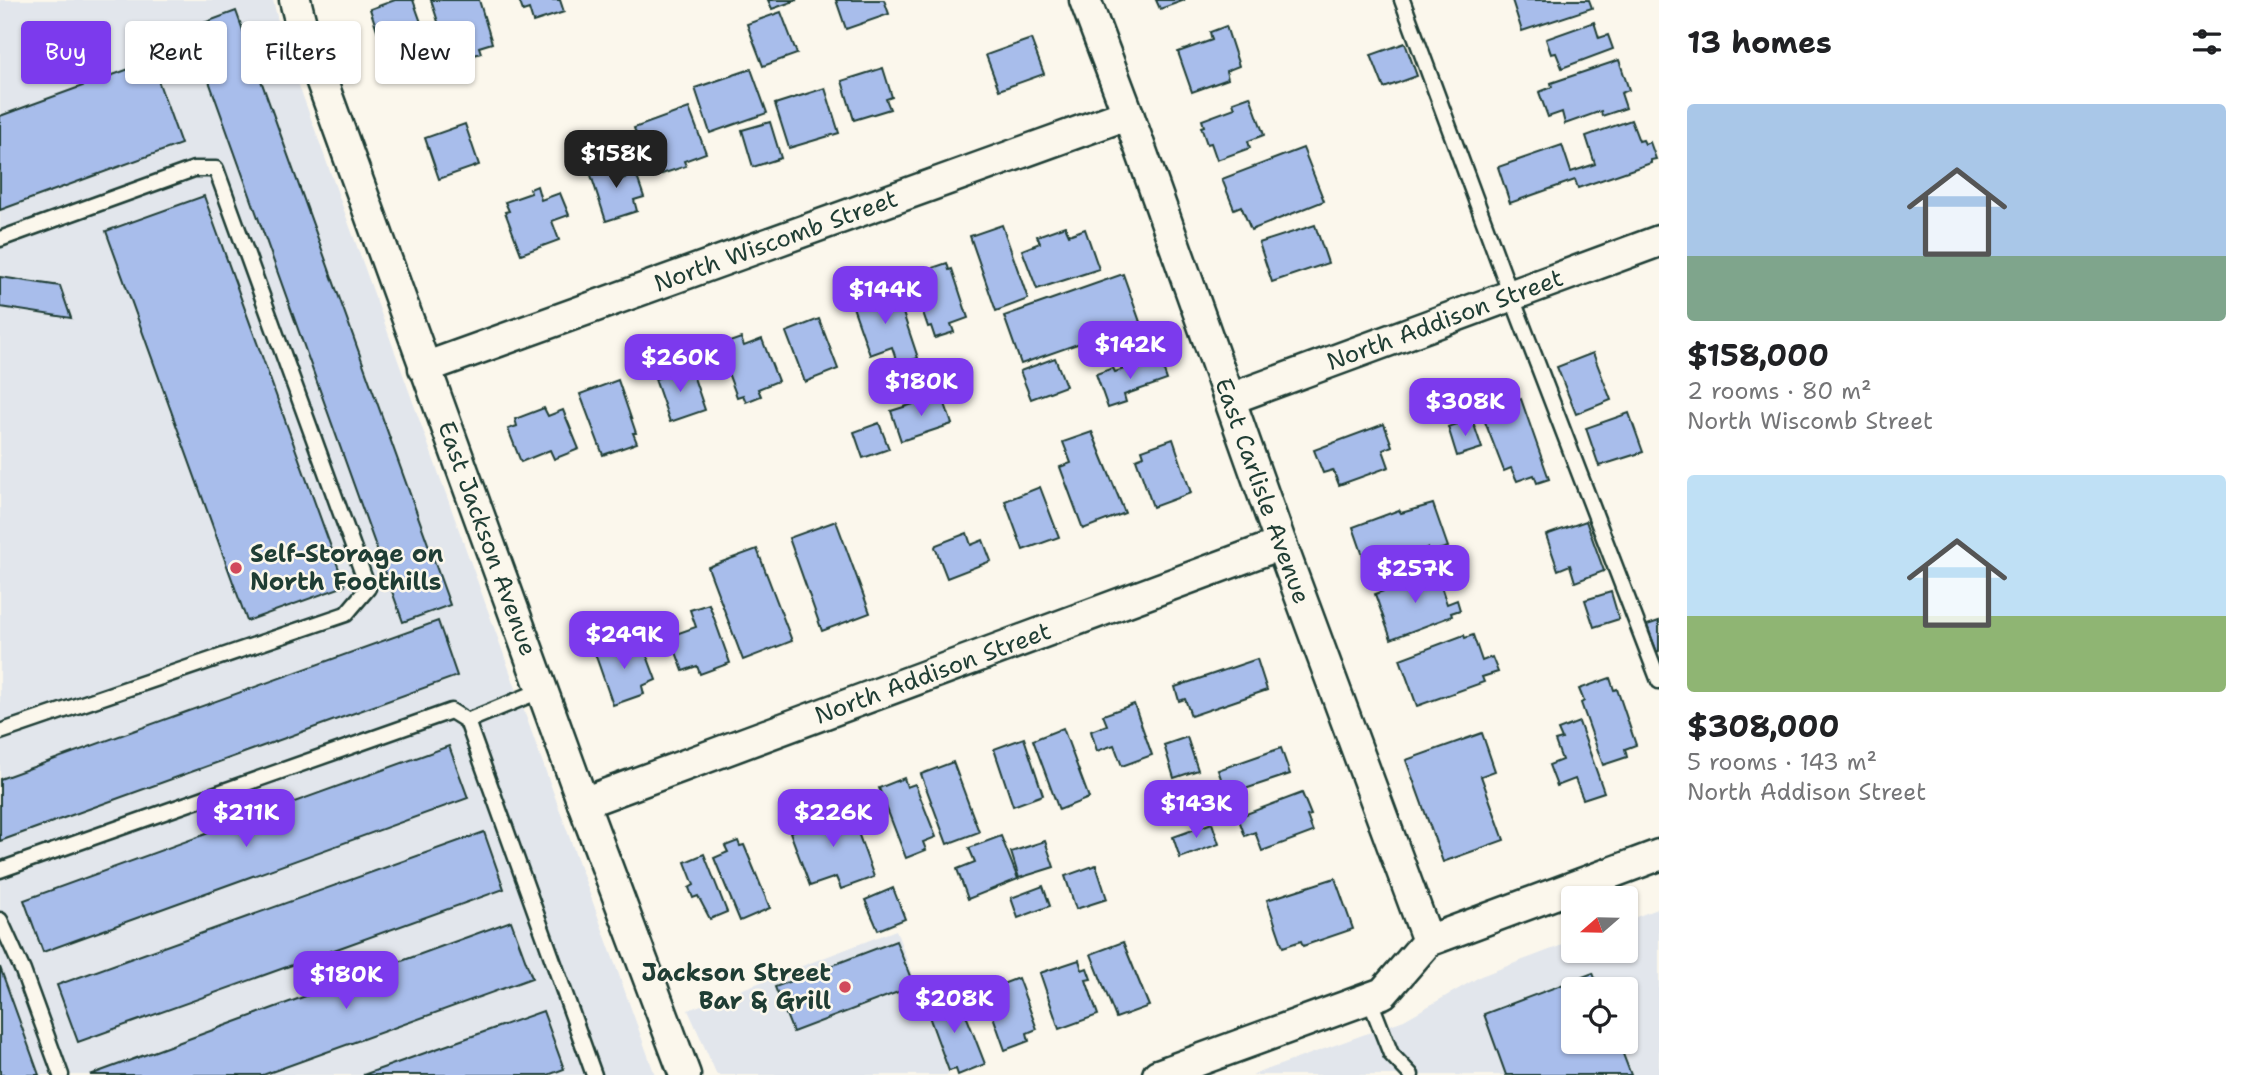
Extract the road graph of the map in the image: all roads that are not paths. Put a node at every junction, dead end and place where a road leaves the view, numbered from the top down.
1 (295, 0) edge
2 (1085, 0) edge
3 (1402, 0) edge
4 (1128, 114) junction
5 (0, 239) edge
6 (1659, 241) edge
7 (1511, 295) junction
8 (424, 368) junction
9 (1230, 399) junction
10 (1281, 544) junction
11 (1659, 681) edge
12 (542, 690) junction
13 (467, 721) junction
14 (0, 732) edge
15 (583, 803) junction
16 (1659, 855) edge
17 (0, 870) edge
18 (0, 920) edge
19 (1428, 941) junction
20 (1369, 998) junction
21 (61, 1075) edge
22 (594, 1075) edge
23 (685, 1075) edge
24 (1158, 1075) edge
25 (1411, 1075) edge

1 - 8 street, East Jackson Avenue
2 - 4 street, East Carlisle Avenue
3 - 7 lane
4 - 8 street, North Wiscomb Street
4 - 9 street, East Carlisle Avenue
5 - 14 lane
6 - 7 street, North Addison Street
7 - 9 street, North Addison Street
7 - 11 lane
8 - 12 street, East Jackson Avenue
9 - 10 street, East Carlisle Avenue
10 - 15 street, North Addison Street
10 - 19 street, East Carlisle Avenue
12 - 13 lane
12 - 15 street, East Jackson Avenue
13 - 17 lane
13 - 22 lane
15 - 23 street, East Jackson Avenue
16 - 19 street
18 - 21 lane
19 - 20 street
20 - 24 street
20 - 25 lane

